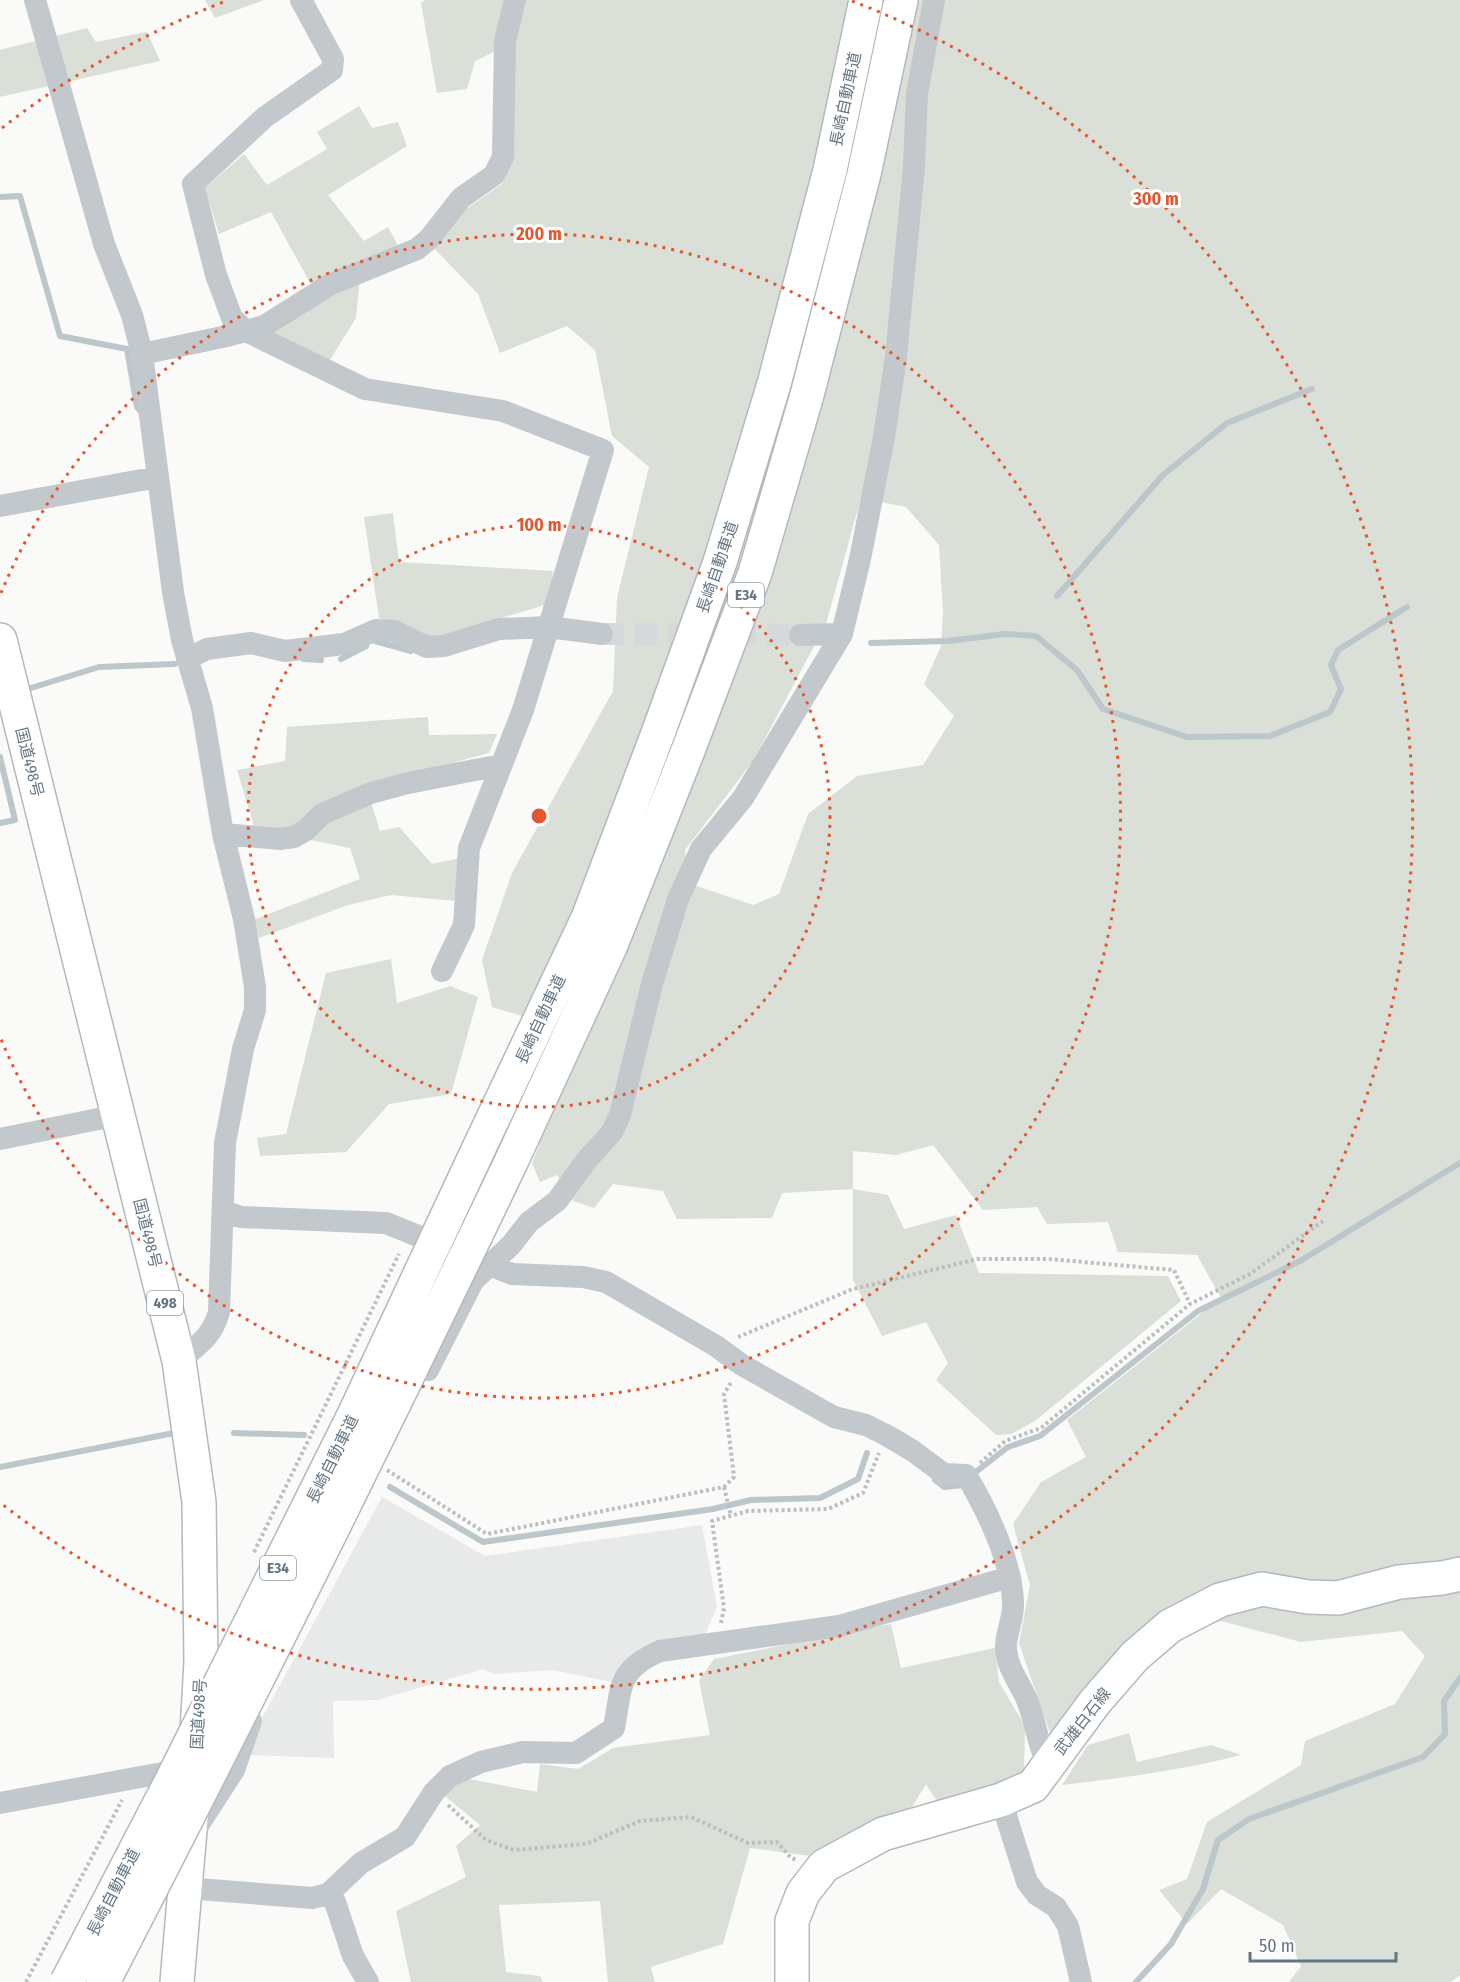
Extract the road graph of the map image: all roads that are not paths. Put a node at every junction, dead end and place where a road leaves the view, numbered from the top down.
1 (35, 0) edge
2 (301, 0) edge
3 (515, 0) edge
4 (866, 0) edge
5 (901, 0) edge
6 (934, 0) edge
7 (246, 331) junction
8 (142, 354) junction
9 (158, 477) junction
10 (0, 506) edge
11 (549, 627) junction
12 (602, 634) tunnel mouth
13 (800, 634) tunnel mouth
14 (842, 634) junction
15 (0, 640) edge
16 (188, 659) junction
17 (501, 765) junction
18 (223, 834) junction
19 (442, 971) dead end
20 (118, 1115) junction
21 (0, 1139) edge
22 (223, 1211) junction
23 (489, 1264) junction
24 (179, 1361) junction
25 (1460, 1574) edge
26 (1010, 1577) junction
27 (1048, 1765) junction
28 (195, 1767) junction
29 (1001, 1800) junction
30 (0, 1803) edge
31 (190, 1838) junction
32 (185, 1888) junction
33 (328, 1894) junction
34 (67, 1982) edge
35 (103, 1982) edge
36 (177, 1982) edge
37 (368, 1982) edge
38 (792, 1982) edge
39 (1081, 1982) edge

1 - 8 street
2 - 7 street
3 - 7 street
4 - 34 main road, 長崎自動車道 / E34, bridge
5 - 35 main road, 長崎自動車道 / E34, bridge
6 - 14 street
7 - 8 street
7 - 11 street
8 - 9 street
9 - 10 street
9 - 16 street
11 - 12 street
11 - 16 street
11 - 17 street
13 - 14 street
14 - 23 street
15 - 20 main road, 国道498号 / 498
16 - 18 street
17 - 18 street
17 - 19 street
18 - 22 street
20 - 21 street
20 - 24 main road, 国道498号 / 498
22 - 23 street
22 - 24 street
23 - 26 street
23 - 31 street
24 - 28 main road, 国道498号 / 498
25 - 27 main road, 武雄白石線
26 - 27 street
26 - 33 street
27 - 29 main road, 武雄白石線
28 - 30 street
28 - 31 main road, 国道498号 / 498
29 - 38 main road, 武雄白石線
29 - 39 street
31 - 32 main road, 国道498号 / 498
32 - 33 street
32 - 36 main road, 国道498号 / 498
33 - 37 street

